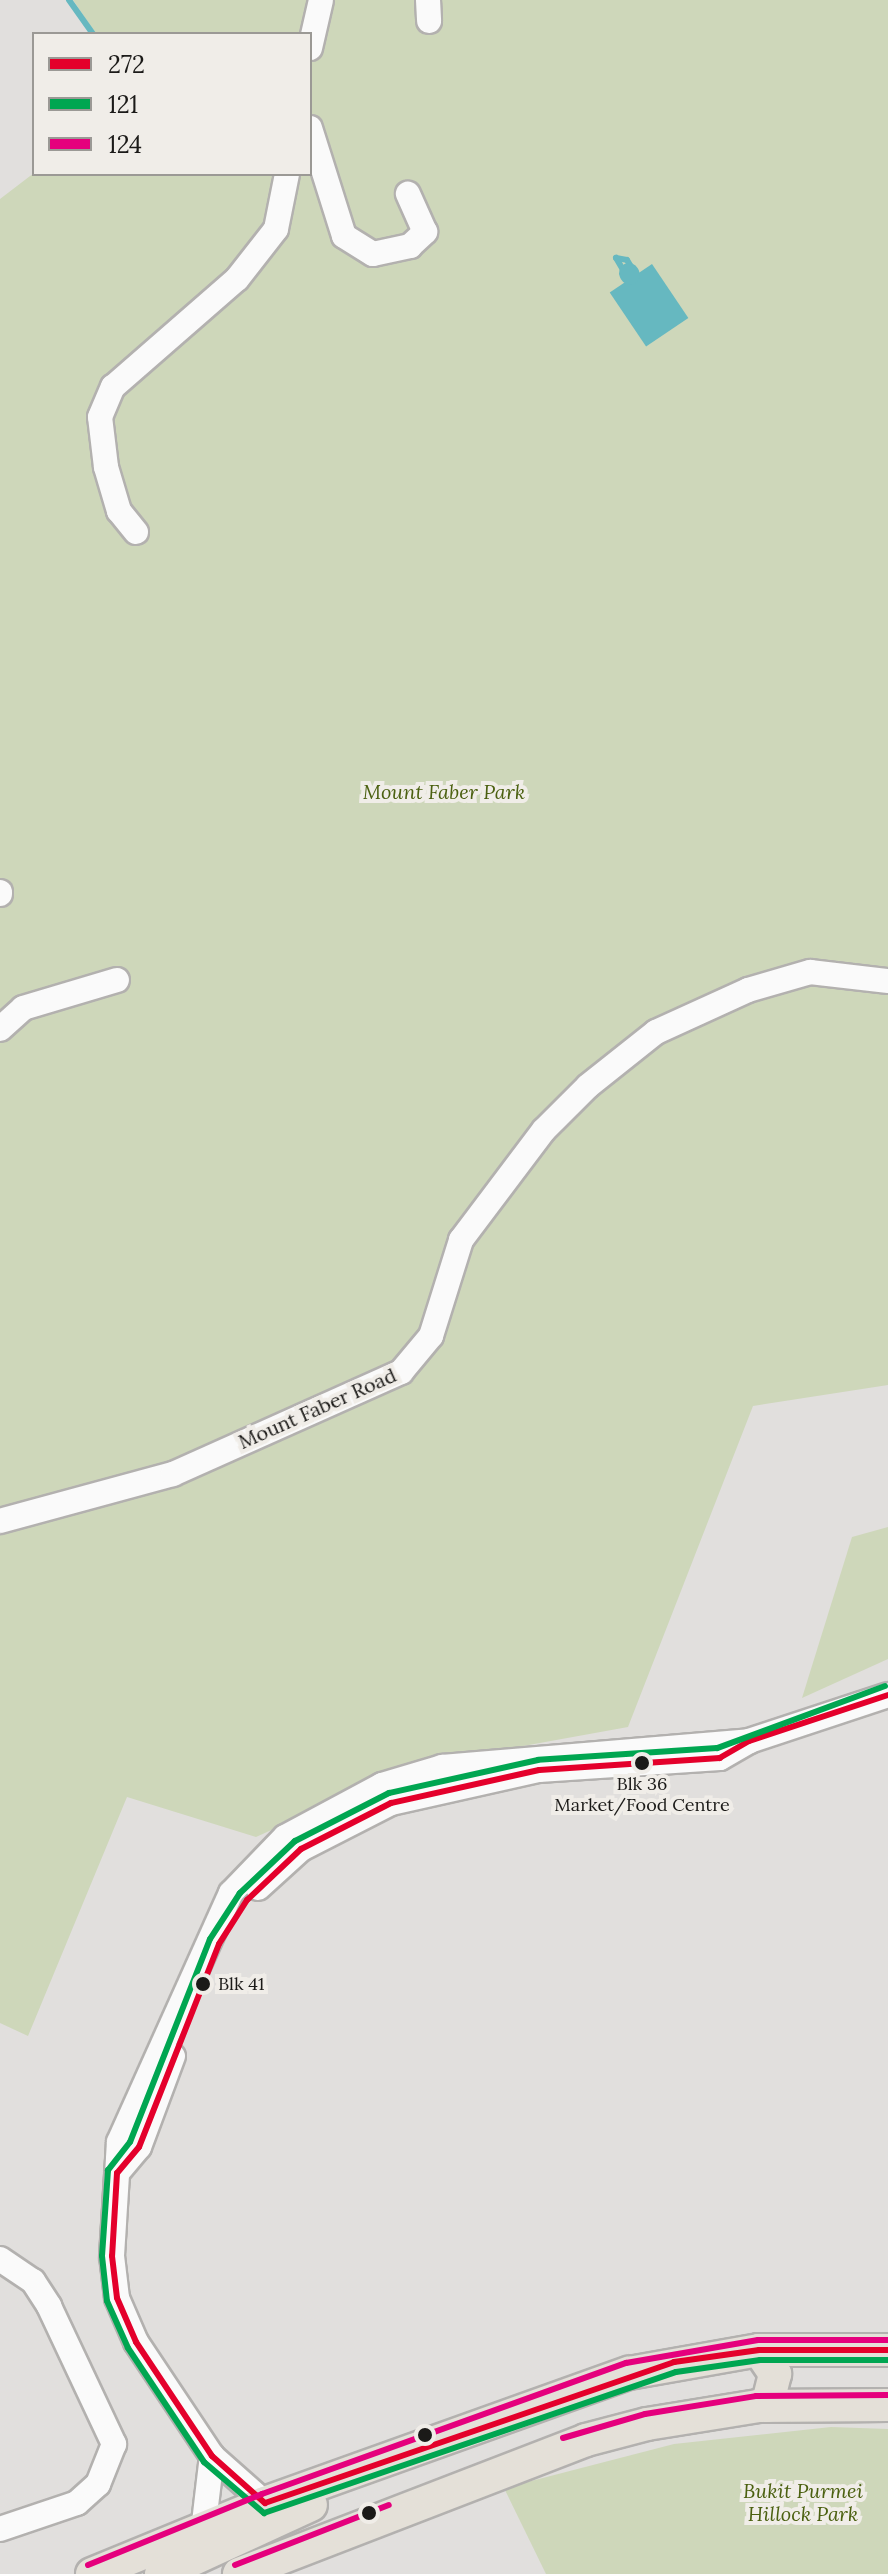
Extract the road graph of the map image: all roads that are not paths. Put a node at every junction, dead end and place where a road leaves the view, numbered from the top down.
1 (321, 0) edge
2 (312, 39) edge
3 (312, 134) edge
4 (287, 176) edge
5 (408, 194) dead end
6 (136, 532) dead end
7 (117, 980) dead end
8 (888, 981) edge
9 (0, 1029) edge
10 (0, 1521) edge
11 (888, 1695) edge
12 (749, 1741) junction
13 (442, 1767) junction
14 (447, 1793) junction
15 (117, 2173) junction
16 (0, 2259) edge
17 (759, 2350) junction
18 (888, 2350) edge
19 (888, 2405) edge
20 (767, 2406) junction
21 (212, 2456) junction
22 (386, 2464) junction
23 (265, 2503) junction
24 (0, 2529) edge
25 (203, 2531) junction
26 (92, 2574) edge
27 (161, 2574) edge
28 (239, 2574) edge

1 - 2 street
3 - 5 street
4 - 6 street
7 - 9 street
8 - 10 street, Mount Faber Road
11 - 12 street
12 - 13 street
12 - 14 street
13 - 14 street
13 - 15 street
14 - 15 street
15 - 21 street
16 - 24 street
17 - 18 main road
17 - 20 main road
17 - 22 main road
19 - 20 main road
20 - 28 main road
21 - 23 street
21 - 25 street
22 - 23 main road
22 - 27 main road
23 - 25 main road
25 - 26 main road

